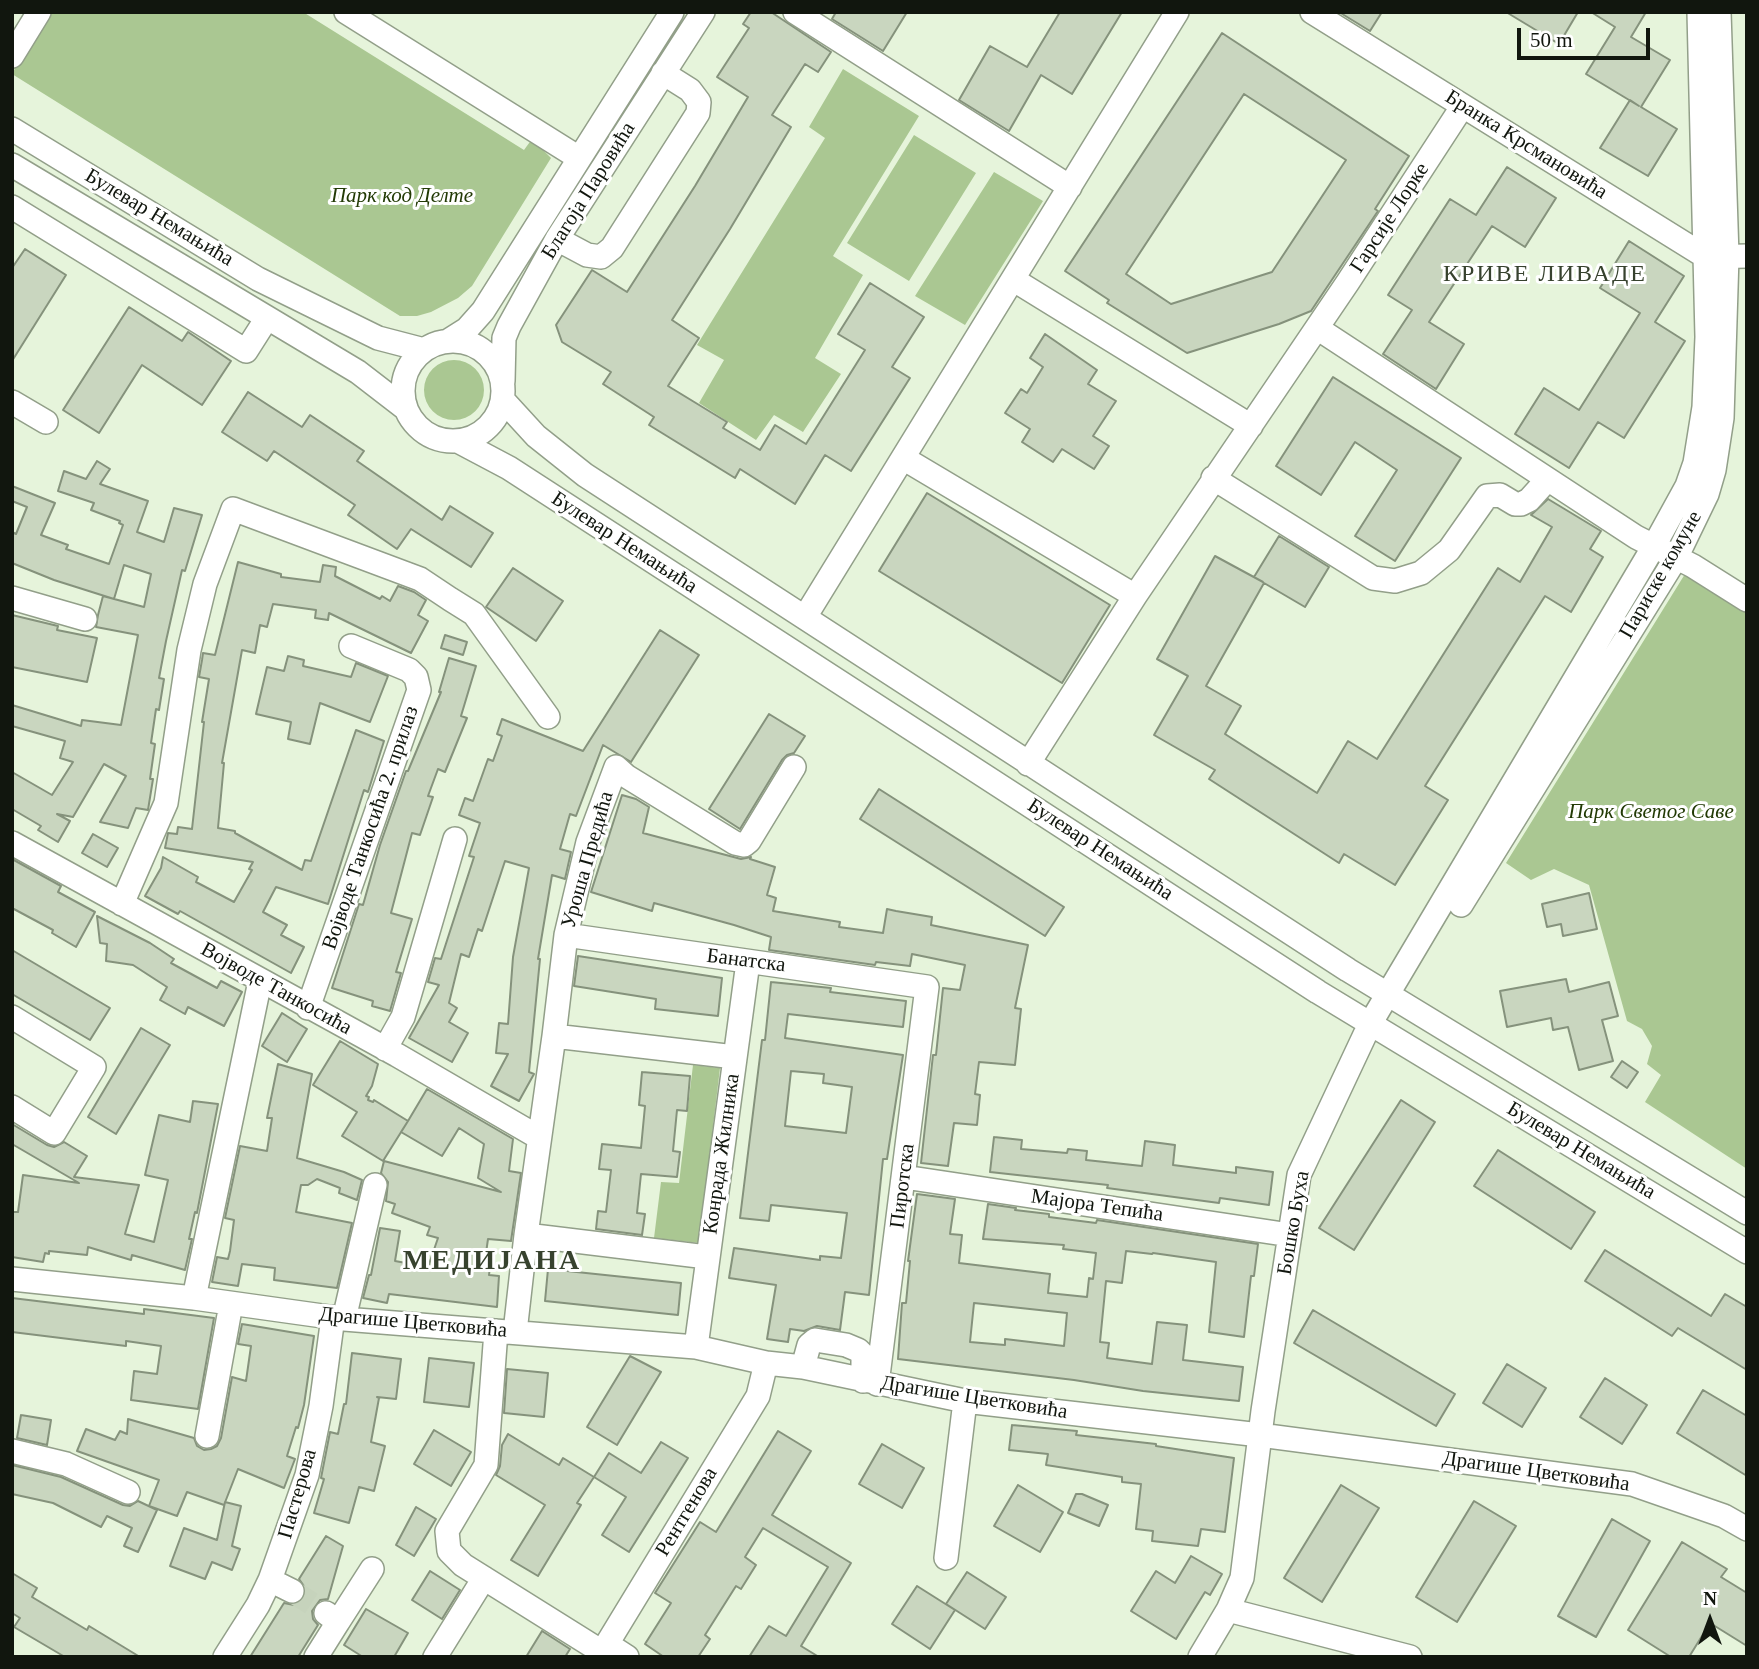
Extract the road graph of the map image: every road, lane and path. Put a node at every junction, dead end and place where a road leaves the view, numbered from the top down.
1 (39, 12) edge
2 (346, 12) edge
3 (672, 12) edge
4 (703, 12) edge
5 (795, 12) edge
6 (1177, 12) edge
7 (1312, 12) edge
8 (1699, 12) edge
9 (1719, 12) edge
10 (12, 56) edge
11 (663, 73) junction
12 (1462, 107) junction
13 (12, 129) edge
14 (579, 158) junction
15 (12, 165) edge
16 (1070, 187) junction
17 (62, 195) junction
18 (12, 207) edge
19 (43, 226) junction
20 (557, 239) junction
21 (1726, 256) edge
22 (1014, 280) junction
23 (267, 318) junction
24 (1317, 328) junction
25 (448, 341) junction
26 (424, 350) junction
27 (503, 391) junction
28 (12, 402) edge
29 (406, 410) junction
30 (12, 421) edge
31 (1251, 426) junction
32 (458, 441) junction
33 (903, 458) junction
34 (1213, 478) junction
35 (1546, 480) junction
36 (1654, 546) junction
37 (1684, 562) junction
38 (1135, 596) junction
39 (12, 597) edge
40 (1747, 600) edge
41 (805, 617) junction
42 (85, 619) dead end
43 (351, 646) dead end
44 (548, 717) dead end
45 (1028, 764) junction
46 (794, 767) dead end
47 (455, 839) dead end
48 (12, 843) edge
49 (121, 904) junction
50 (566, 935) junction
51 (748, 962) junction
52 (260, 981) junction
53 (927, 987) joint
54 (1394, 998) junction
55 (308, 1008) junction
56 (12, 1017) edge
57 (1376, 1027) junction
58 (554, 1036) junction
59 (385, 1049) junction
60 (735, 1057) junction
61 (12, 1107) edge
62 (538, 1137) junction
63 (904, 1177) junction
64 (375, 1185) dead end
65 (1747, 1213) edge
66 (526, 1235) junction
67 (1290, 1235) junction
68 (1747, 1252) edge
69 (707, 1257) junction
70 (12, 1279) edge
71 (194, 1298) junction
72 (229, 1315) dead end
73 (339, 1318) junction
74 (506, 1331) junction
75 (696, 1347) junction
76 (766, 1363) junction
77 (803, 1367) junction
78 (870, 1383) junction
79 (965, 1401) junction
80 (1261, 1435) junction
81 (206, 1436) dead end
82 (12, 1451) edge
83 (128, 1492) dead end
84 (1747, 1529) edge
85 (946, 1558) dead end
86 (372, 1569) dead end
87 (484, 1578) junction
88 (270, 1580) junction
89 (292, 1591) tunnel mouth
90 (1228, 1610) junction
91 (603, 1651) edge
92 (228, 1652) edge
93 (316, 1657) edge
94 (435, 1657) edge
95 (627, 1657) edge
96 (1200, 1657) edge
97 (1410, 1657) edge

1 - 10 street
2 - 14 street
3 - 14 street, Благоја Паровића
4 - 11 street, Благоја Паровића
5 - 16 street
6 - 16 street
7 - 12 street, Бранка Крсмановића
8 - 21 street, Париске комуне
9 - 21 street, Париске комуне
11 - 20 street, Благоја Паровића
11 - 20 street
12 - 21 street, Бранка Крсмановића
12 - 24 street, Гарсије Лорке
13 - 26 street, Булевар Немањића
14 - 25 street, Благоја Паровића
15 - 17 street, Булевар Немањића
16 - 22 street
17 - 19 street
17 - 23 street, Булевар Немањића
18 - 19 street
19 - 23 street
20 - 27 street, Благоја Паровића
21 - 36 street, Париске комуне
21 - 37 street, Париске комуне
22 - 31 street
22 - 33 street
23 - 29 street, Булевар Немањића
24 - 31 street, Гарсије Лорке
24 - 35 street
25 - 26 street
25 - 27 street
26 - 29 street
27 - 32 street
27 - 41 street, Булевар Немањића
28 - 30 street
29 - 32 street
31 - 34 street, Булевар Немањића
32 - 57 street, Булевар Немањића
33 - 38 street
33 - 41 street
34 - 35 street
34 - 38 street, Булевар Немањића
35 - 36 street
36 - 37 street
36 - 54 street, Париске комуне
37 - 40 street
37 - 54 street, Париске комуне
38 - 45 street, Булевар Немањића
39 - 42 street
41 - 45 street, Булевар Немањића
43 - 55 street, Војводе Танкосића 2. прилаз
44 - 49 street
45 - 54 street, Булевар Немањића
46 - 50 street, Уроша Предића
47 - 59 street
48 - 49 street, Војводе Танкосића
49 - 52 street, Војводе Танкосића
50 - 51 street, Банатска
50 - 58 street, Уроша Предића
51 - 53 street, Банатска
51 - 60 street, Конрада Жилника
52 - 55 street, Војводе Танкосића
52 - 71 street
53 - 63 street, Пиротска
54 - 57 street, Париске комуне
54 - 65 street, Булевар Немањића
55 - 59 street, Војводе Танкосића
56 - 61 street
57 - 67 street, Бошко Буха
57 - 68 street, Булевар Немањића
58 - 60 street
58 - 62 street, Уроша Предића
59 - 62 street, Војводе Танкосића
60 - 69 street, Конрада Жилника
62 - 66 street, Уроша Предића
63 - 67 street, Мајора Тепића
63 - 78 street, Пиротска
64 - 73 street, Пастерова
66 - 69 street
66 - 74 street, Уроша Предића
67 - 80 street, Бошко Буха
69 - 75 street, Конрада Жилника
70 - 71 street, Драгише Цветковића
71 - 73 street, Драгише Цветковића
72 - 81 street
73 - 74 street, Драгише Цветковића
73 - 88 street, Пастерова
74 - 75 street, Драгише Цветковића
74 - 87 street, Уроша Предића
75 - 76 street, Драгише Цветковића
76 - 77 street, Драгише Цветковића
76 - 91 street, Рентгенова
77 - 78 street, Драгише Цветковића
77 - 78 street
78 - 79 street, Драгише Цветковића
79 - 80 street, Драгише Цветковића
79 - 85 street
80 - 84 street, Драгише Цветковића
80 - 90 street, Бошко Буха
82 - 83 street
86 - 93 street
87 - 91 street
87 - 94 street
88 - 89 street
88 - 92 street, Пастерова
90 - 96 street, Бошко Буха
90 - 97 street
91 - 95 street

